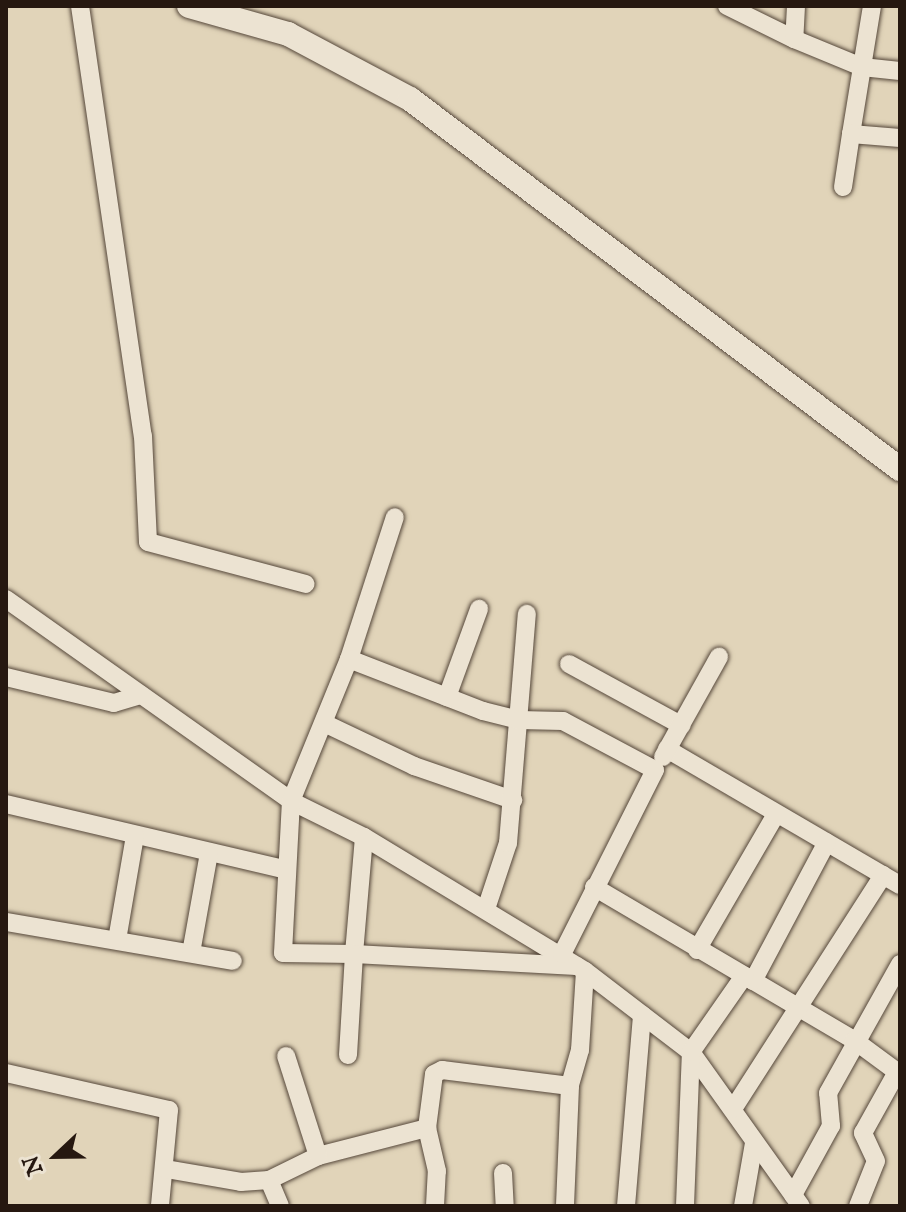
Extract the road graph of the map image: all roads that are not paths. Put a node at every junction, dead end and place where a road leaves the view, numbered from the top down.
1 (80, 6) edge
2 (189, 6) edge
3 (727, 6) edge
4 (796, 6) edge
5 (872, 6) edge
6 (794, 39) junction
7 (862, 67) junction
8 (900, 71) edge
9 (851, 134) junction
10 (900, 138) edge
11 (843, 187) dead end
12 (900, 469) edge
13 (395, 517) dead end
14 (306, 584) dead end
15 (6, 599) edge
16 (479, 609) dead end
17 (527, 614) dead end
18 (719, 657) dead end
19 (349, 659) junction
20 (569, 664) dead end
21 (6, 677) edge
22 (141, 695) junction
23 (447, 697) junction
24 (519, 720) junction
25 (326, 724) junction
26 (681, 725) junction
27 (667, 749) junction
28 (655, 770) junction
29 (513, 800) junction
30 (291, 801) junction
31 (6, 804) edge
32 (776, 814) junction
33 (135, 836) junction
34 (364, 837) junction
35 (827, 842) junction
36 (209, 853) junction
37 (284, 869) junction
38 (883, 875) junction
39 (900, 885) edge
40 (594, 887) junction
41 (486, 909) junction
42 (6, 922) edge
43 (117, 940) junction
44 (697, 950) junction
45 (191, 953) junction
46 (354, 954) junction
47 (562, 954) junction
48 (233, 961) dead end
49 (900, 964) edge
50 (582, 968) junction
51 (749, 979) junction
52 (801, 1010) junction
53 (642, 1015) junction
54 (854, 1040) junction
55 (691, 1052) junction
56 (348, 1055) dead end
57 (286, 1056) dead end
58 (6, 1073) edge
59 (899, 1073) edge
60 (570, 1086) junction
61 (733, 1109) junction
62 (427, 1128) junction
63 (754, 1143) junction
64 (318, 1156) junction
65 (166, 1169) junction
66 (503, 1173) dead end
67 (269, 1180) junction
68 (797, 1201) edge
69 (160, 1206) edge
70 (280, 1206) edge
71 (435, 1206) edge
72 (505, 1206) edge
73 (565, 1206) edge
74 (626, 1206) edge
75 (685, 1206) edge
76 (743, 1206) edge
77 (858, 1206) edge

1 - 14 street
2 - 12 street
3 - 6 street
4 - 6 street
5 - 7 street
6 - 7 street
7 - 8 street
7 - 9 street
9 - 10 street
9 - 11 street
13 - 19 street
15 - 22 street
16 - 23 street
17 - 24 street
18 - 26 street
19 - 23 street
19 - 25 street
20 - 26 street
21 - 22 street
22 - 30 street
23 - 24 street
24 - 28 street
24 - 29 street
25 - 29 street
25 - 30 street
26 - 27 street
27 - 28 street
27 - 32 street
28 - 40 street
29 - 41 street
30 - 34 street
30 - 37 street
31 - 33 street
32 - 35 street
32 - 44 street
33 - 36 street
33 - 43 street
34 - 41 street
34 - 46 street
35 - 38 street
35 - 51 street
36 - 37 street
36 - 45 street
37 - 46 street
38 - 39 street
38 - 52 street
40 - 44 street
40 - 47 street
41 - 47 street
42 - 43 street
43 - 45 street
44 - 51 street
45 - 48 street
46 - 50 street
46 - 56 street
47 - 50 street
49 - 54 street
50 - 53 street
50 - 60 street
51 - 52 street
51 - 55 street
52 - 54 street
52 - 61 street
53 - 55 street
53 - 74 street
54 - 59 street
54 - 68 street
55 - 61 street
55 - 75 street
57 - 64 street
58 - 65 street
59 - 77 street
60 - 62 street
60 - 73 street
61 - 63 street
62 - 64 street
62 - 71 street
63 - 68 street
63 - 76 street
64 - 67 street
65 - 67 street
65 - 69 street
66 - 72 street
67 - 70 street

